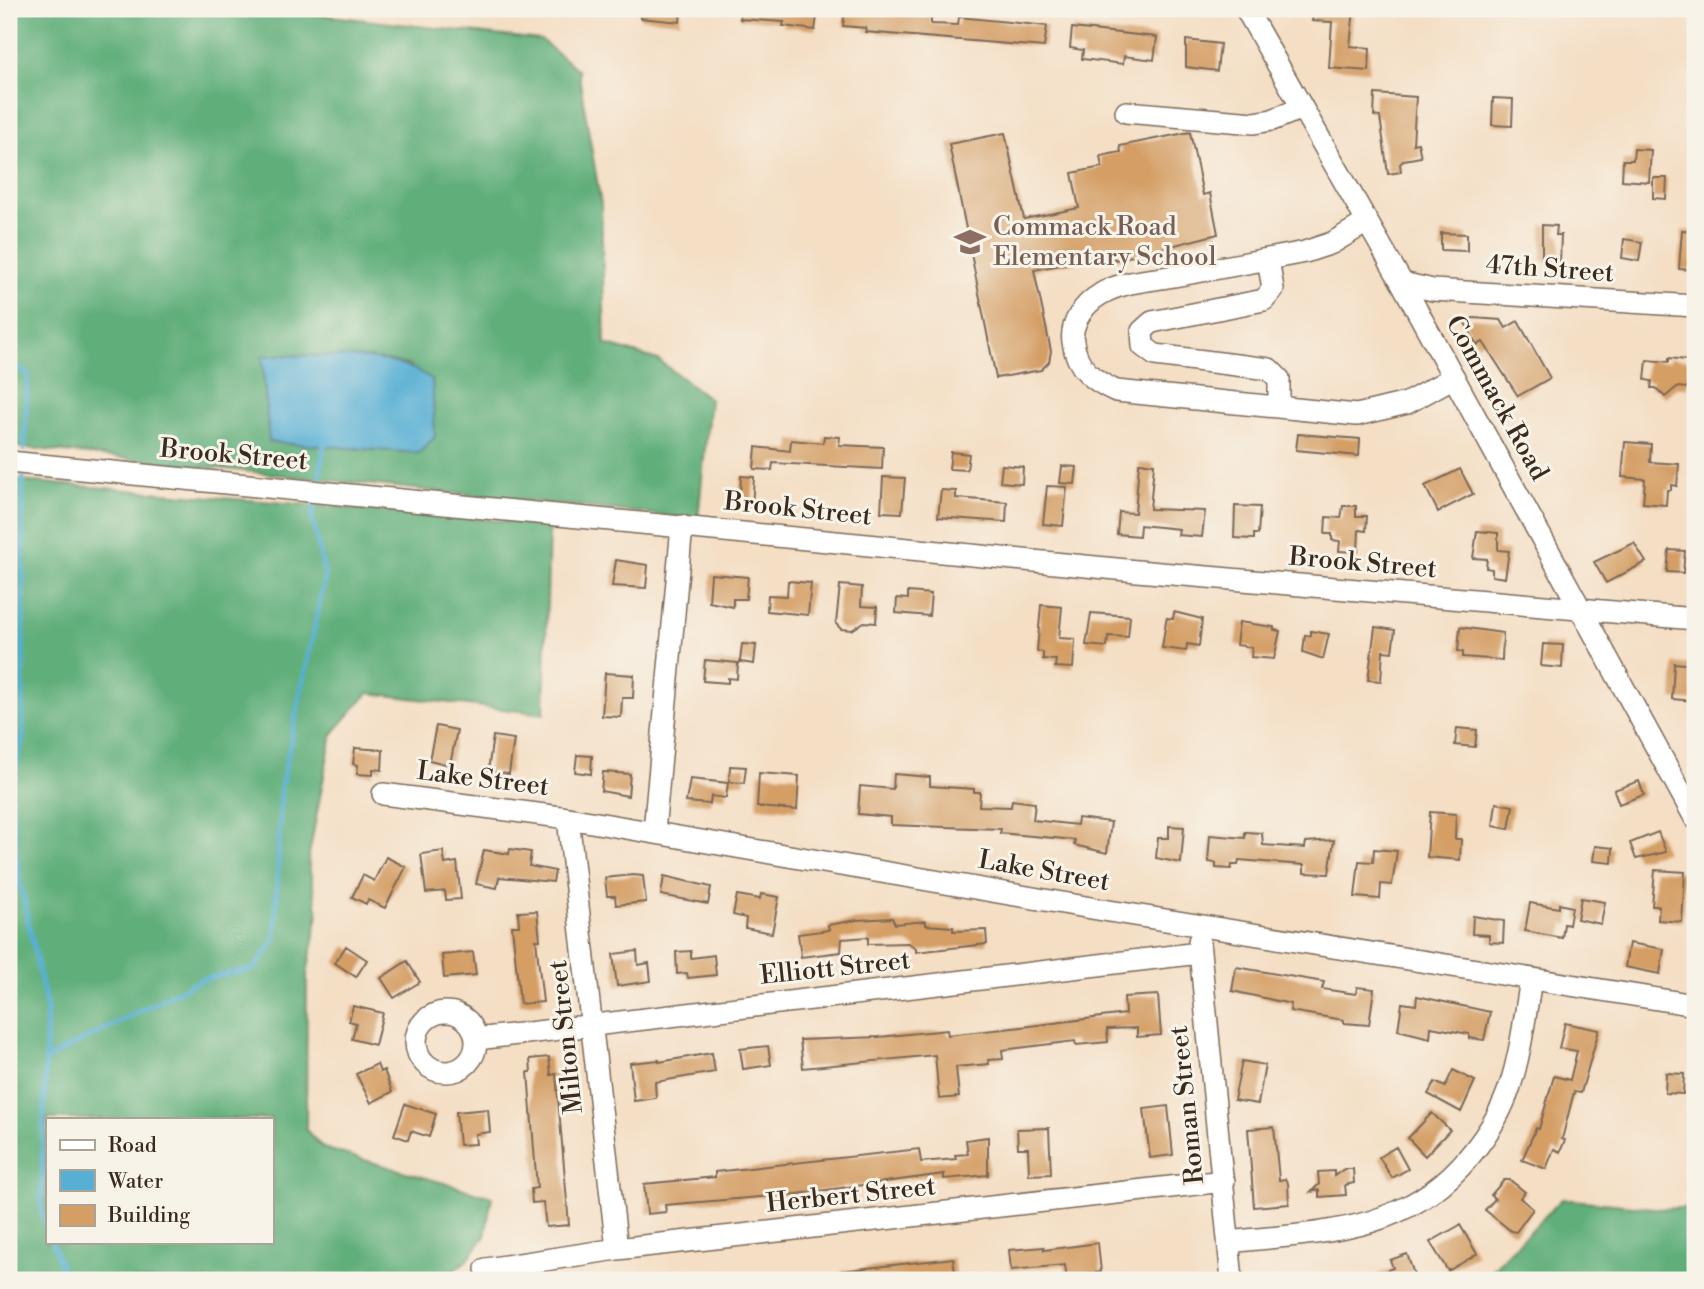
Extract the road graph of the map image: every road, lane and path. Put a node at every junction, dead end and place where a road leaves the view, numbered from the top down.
1 (1245, 9) edge
2 (1302, 107) junction
3 (1126, 113) dead end
4 (1367, 222) junction
5 (1268, 259) junction
6 (1402, 283) junction
7 (1695, 306) edge
8 (1454, 377) junction
9 (1279, 407) junction
10 (9, 462) edge
11 (682, 526) junction
12 (1582, 611) junction
13 (1695, 619) edge
14 (383, 794) dead end
15 (568, 818) junction
16 (1695, 818) edge
17 (654, 832) junction
18 (1199, 925) junction
19 (1199, 953) junction
20 (1531, 979) junction
21 (1695, 1005) edge
22 (593, 1024) junction
23 (477, 1039) dead end
24 (1224, 1181) junction
25 (1229, 1241) junction
26 (617, 1249) junction
27 (486, 1269) dead end
28 (1233, 1280) edge

1 - 2 street, Commack Road
2 - 3 street
2 - 4 street, Commack Road
4 - 5 street
4 - 6 street, Commack Road
5 - 9 street
5 - 9 street
6 - 7 street, 47th Street
6 - 8 street, Commack Road
8 - 9 street
8 - 12 street, Commack Road
10 - 11 street, Brook Street
11 - 12 street, Brook Street
11 - 17 street
12 - 13 street, Brook Street
12 - 16 street, Commack Road
14 - 15 street, Lake Street
15 - 17 street, Lake Street
15 - 22 street, Milton Street
17 - 18 street, Lake Street
18 - 19 street, Roman Street
18 - 20 street, Lake Street
19 - 22 street, Elliott Street
19 - 24 street, Roman Street
20 - 21 street, Lake Street
20 - 25 street
22 - 23 street, Elliott Street
22 - 26 street, Milton Street
24 - 25 street, Roman Street
24 - 26 street, Herbert Street
25 - 28 street, Roman Street
26 - 27 street, Herbert Street

